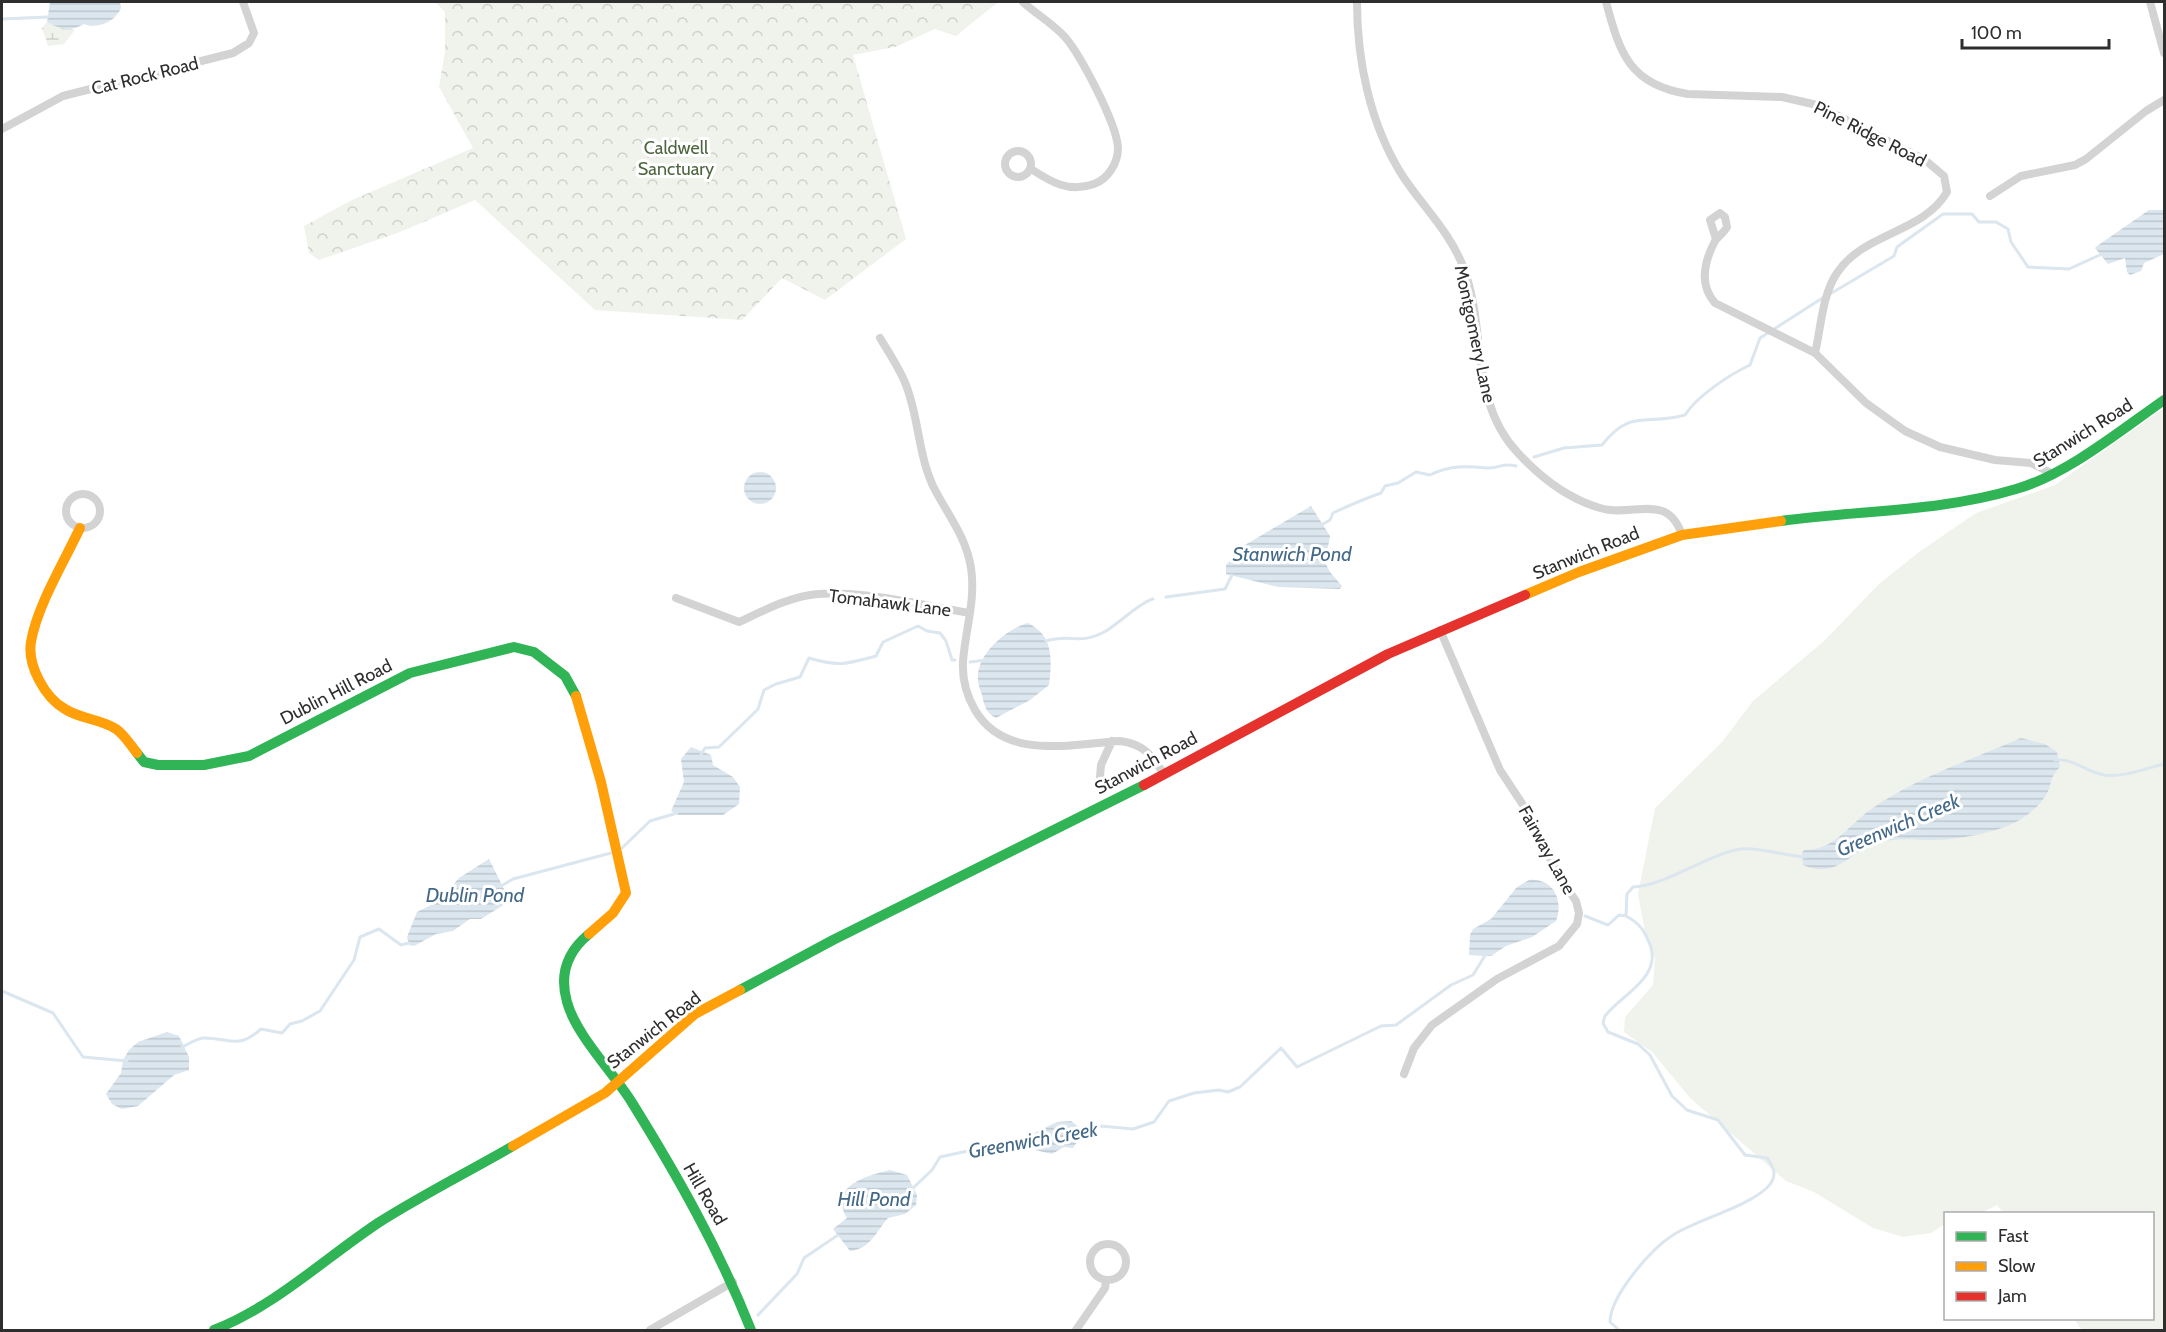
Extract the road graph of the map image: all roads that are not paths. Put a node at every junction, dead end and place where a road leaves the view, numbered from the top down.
1 (243, 2) edge
2 (1023, 2) edge
3 (1358, 2) edge
4 (1606, 2) edge
5 (2150, 2) edge
6 (2164, 53) edge
7 (2164, 100) edge
8 (2, 129) edge
9 (1030, 169) dead end
10 (1990, 196) dead end
11 (1716, 239) dead end
12 (880, 338) dead end
13 (1815, 353) junction
14 (2164, 400) edge
15 (2053, 474) junction
16 (80, 528) junction
17 (1682, 535) junction
18 (676, 598) dead end
19 (970, 613) junction
20 (1440, 630) junction
21 (1112, 741) junction
22 (1164, 774) junction
23 (1100, 777) dead end
24 (1404, 1074) dead end
25 (617, 1080) junction
26 (1106, 1280) junction
27 (733, 1282) junction
28 (214, 1330) edge
29 (650, 1330) edge
30 (751, 1330) edge
31 (1076, 1330) edge

1 - 8 street, Cat Rock Road
2 - 9 street
3 - 17 street, Montgomery Lane
4 - 13 street, Pine Ridge Road
5 - 6 street
7 - 10 street
11 - 13 street
12 - 19 street
13 - 15 street
14 - 15 street, Stanwich Road
15 - 17 street, Stanwich Road
16 - 16 street, Dublin Hill Road
16 - 25 street, Dublin Hill Road
17 - 20 street, Stanwich Road
18 - 19 street, Tomahawk Lane
19 - 21 street
20 - 22 street, Stanwich Road
20 - 24 street, Fairway Lane
21 - 22 street
21 - 23 street
22 - 25 street, Stanwich Road
25 - 27 street, Hill Road
25 - 28 street, Stanwich Road
26 - 26 street
26 - 31 street
27 - 29 street
27 - 30 street, Hill Road

